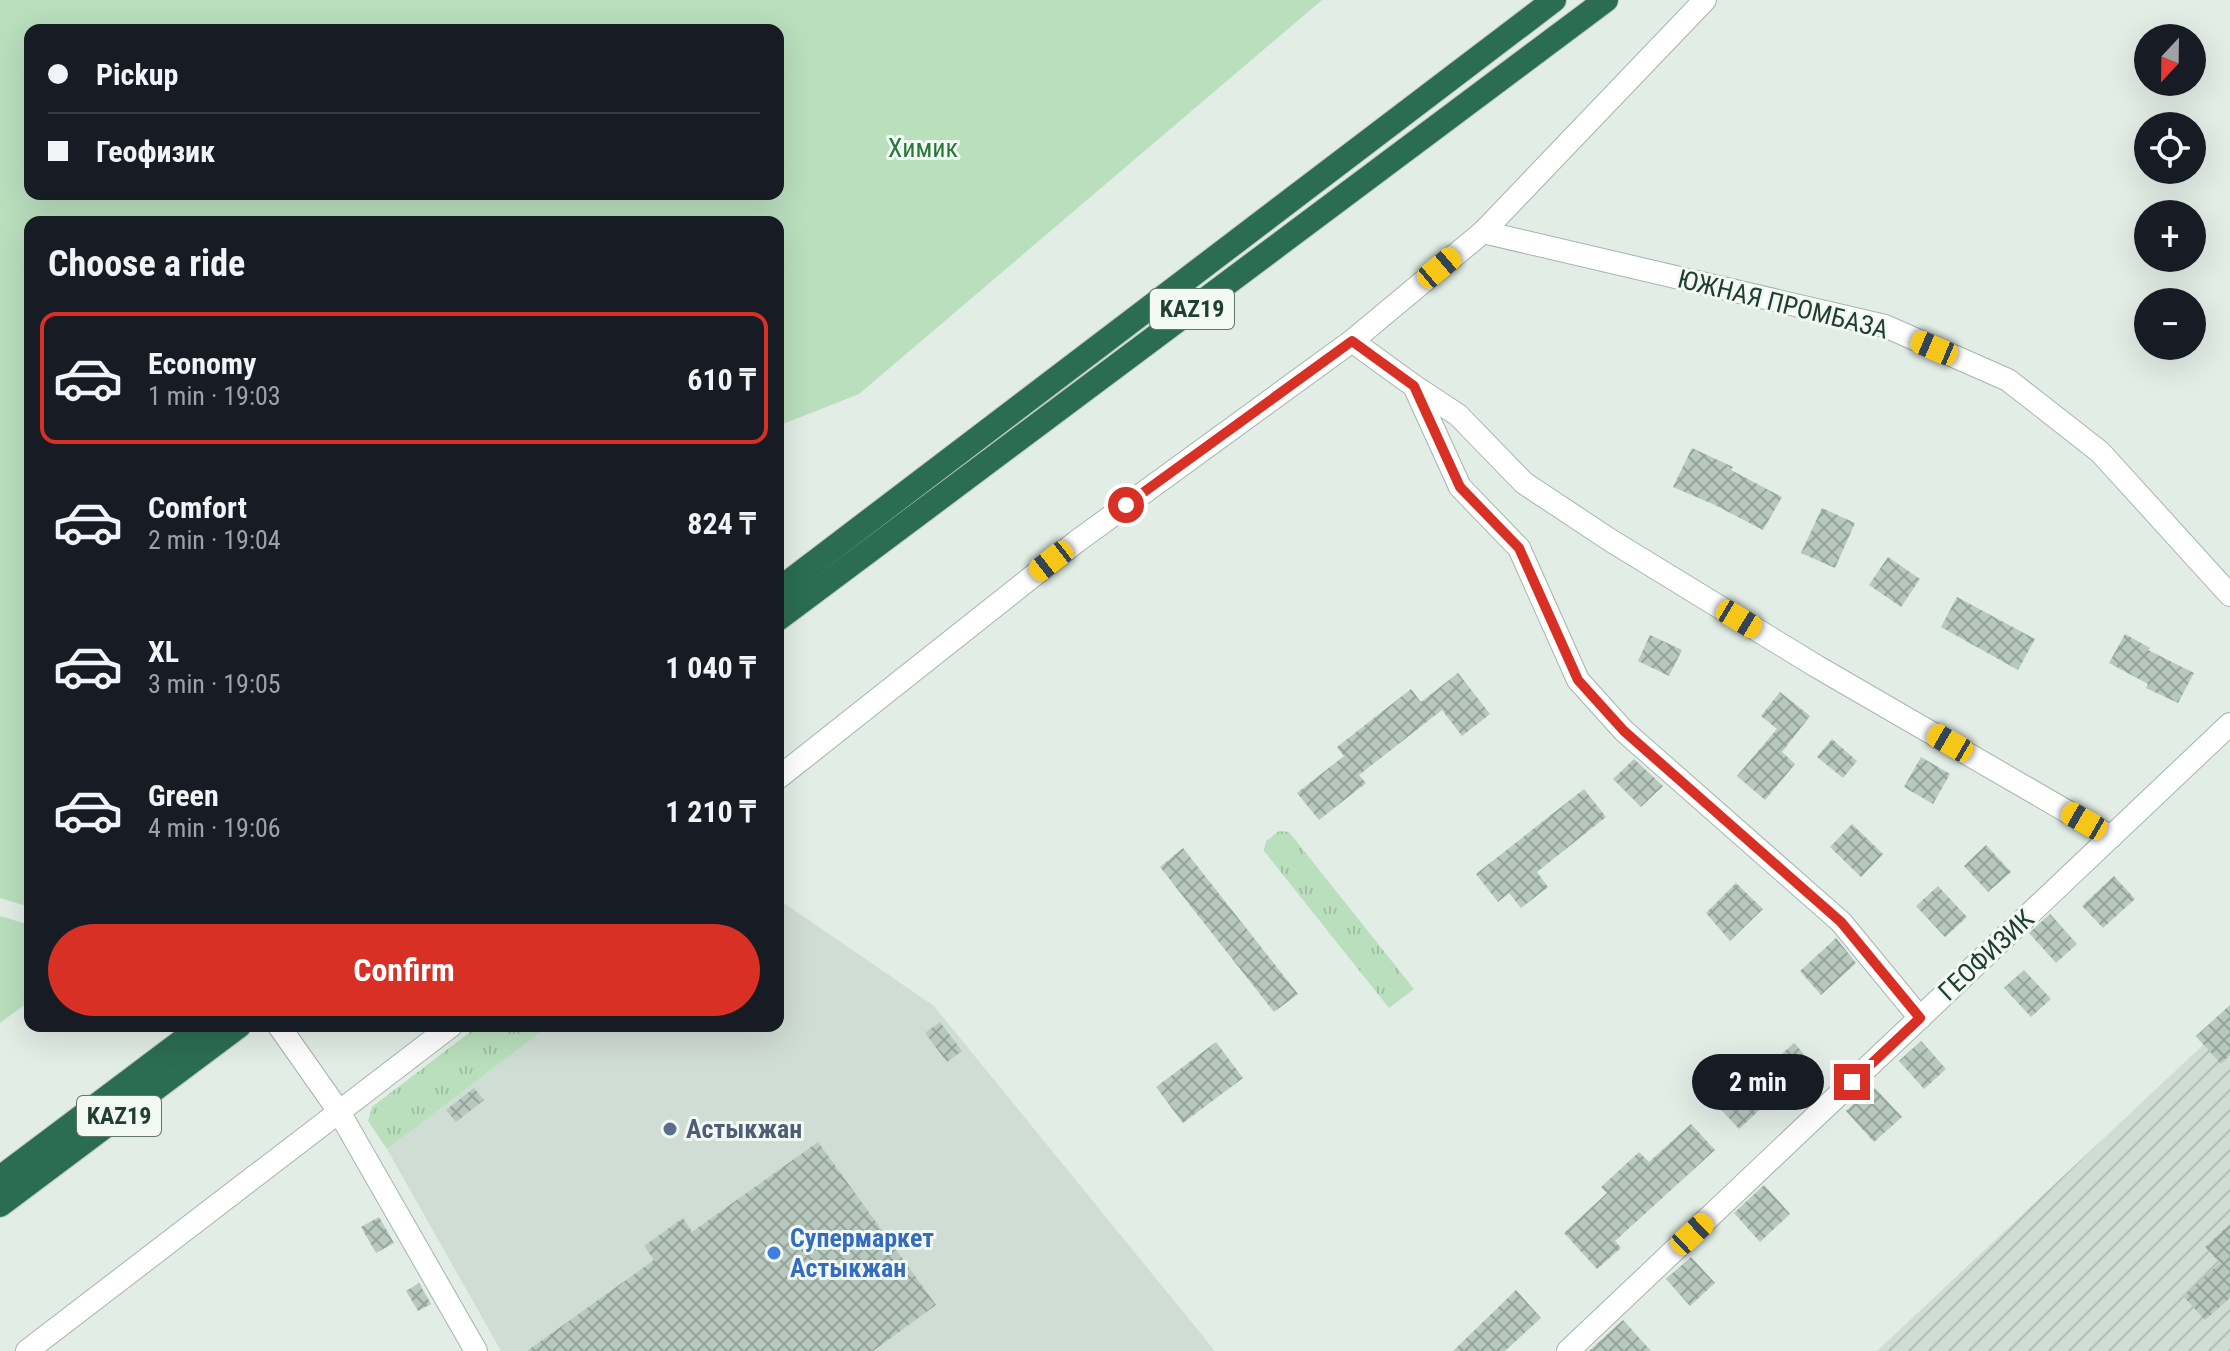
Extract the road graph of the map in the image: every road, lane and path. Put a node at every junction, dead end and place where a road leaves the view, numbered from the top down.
1 (1554, 0) edge
2 (1606, 0) edge
3 (1705, 0) edge
4 (1483, 232) junction
5 (1352, 341) junction
6 (1414, 386) junction
7 (784, 585) edge
8 (2230, 595) edge
9 (784, 615) edge
10 (2230, 724) edge
11 (784, 773) edge
12 (2111, 837) junction
13 (1920, 1018) junction
14 (194, 1032) edge
15 (231, 1032) edge
16 (283, 1032) edge
17 (443, 1032) edge
18 (338, 1110) junction
19 (0, 1178) edge
20 (0, 1205) edge
21 (27, 1351) edge
22 (476, 1351) edge
23 (1568, 1351) edge

1 - 7 highway, KAZ19
2 - 9 highway, KAZ19
3 - 4 street
4 - 5 street
4 - 8 street, ЮЖНАЯ ПРОМБАЗА
5 - 6 street
5 - 11 street
6 - 12 street
6 - 13 street
10 - 12 street, ГЕОФИЗИК
12 - 13 street, ГЕОФИЗИК
13 - 23 street, ГЕОФИЗИК
14 - 19 highway, KAZ19
15 - 20 highway, KAZ19
16 - 18 street
17 - 18 street
18 - 21 street
18 - 22 street

